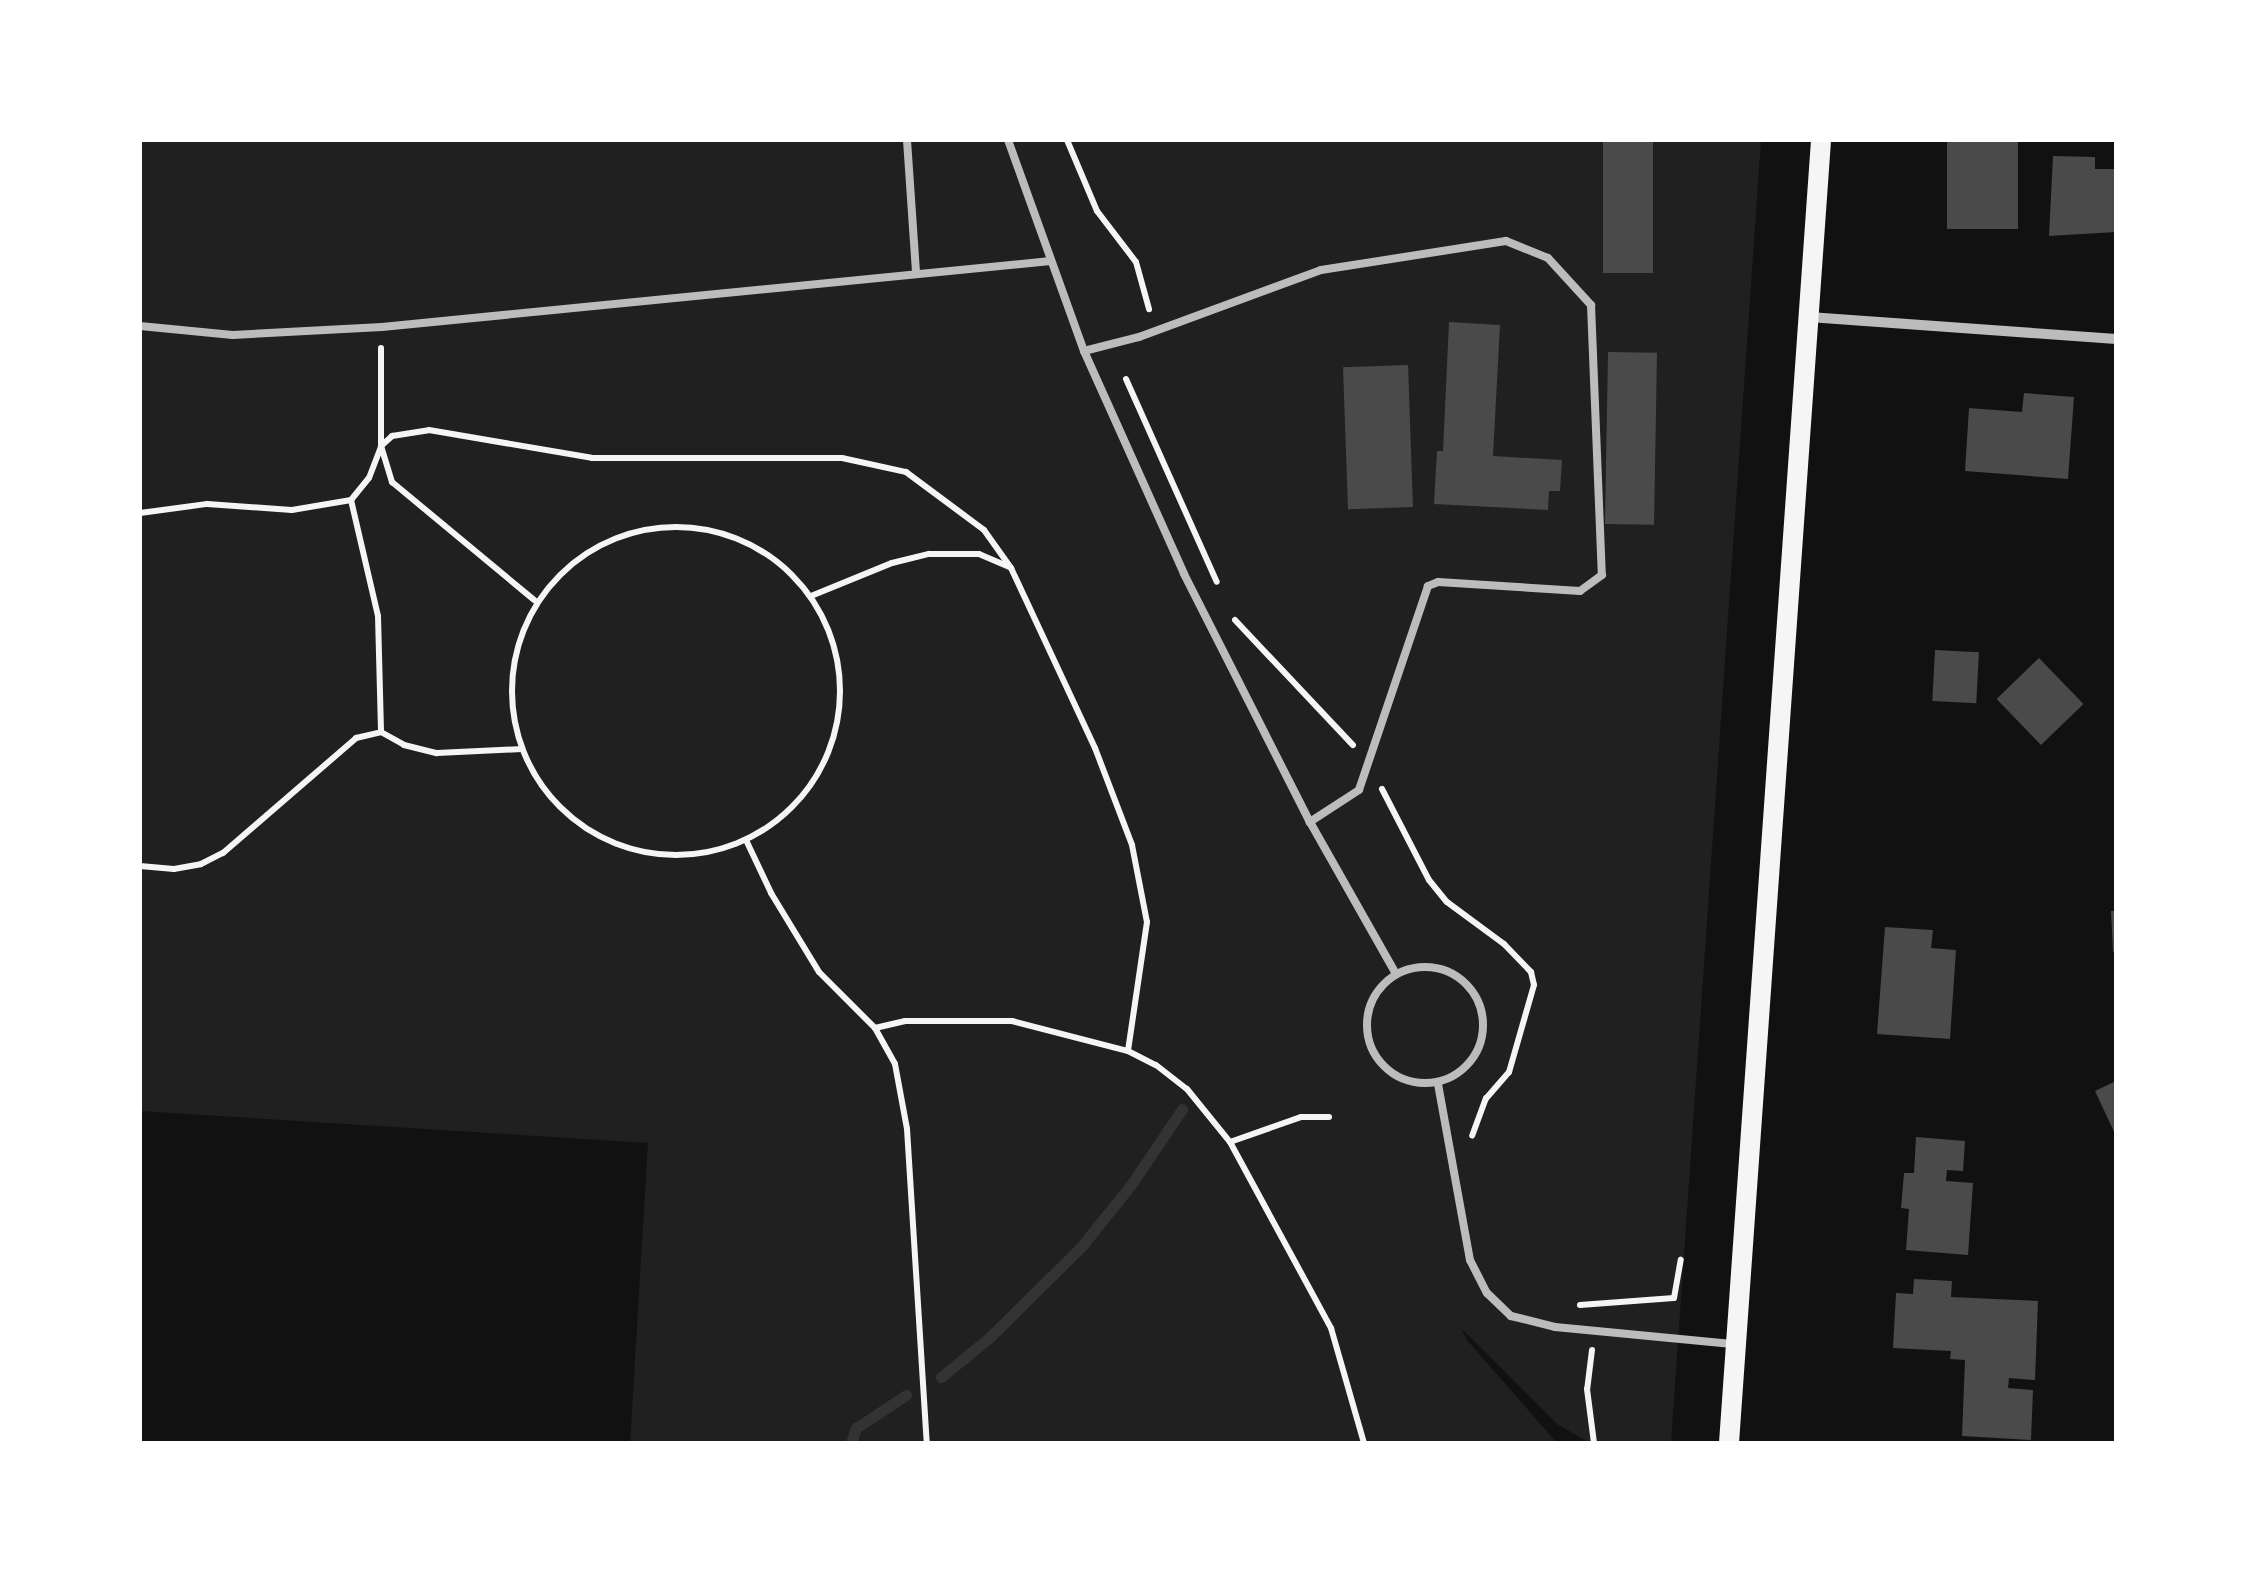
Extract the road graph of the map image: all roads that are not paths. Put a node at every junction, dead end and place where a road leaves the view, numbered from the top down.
1 (907, 140) edge
2 (1008, 140) edge
3 (1821, 140) edge
4 (1051, 261) junction
5 (916, 272) junction
6 (1808, 317) junction
7 (140, 326) edge
8 (2116, 339) edge
9 (1084, 350) junction
10 (1310, 822) junction
11 (1396, 974) junction
12 (1438, 1084) junction
13 (1736, 1344) junction
14 (1729, 1443) edge

1 - 5 lane
2 - 4 lane
3 - 6 main road
4 - 5 lane
4 - 9 lane
5 - 7 lane
6 - 8 street
6 - 13 main road
9 - 10 lane
9 - 10 lane
10 - 11 lane
11 - 12 lane
11 - 12 lane
12 - 13 lane
13 - 14 main road

